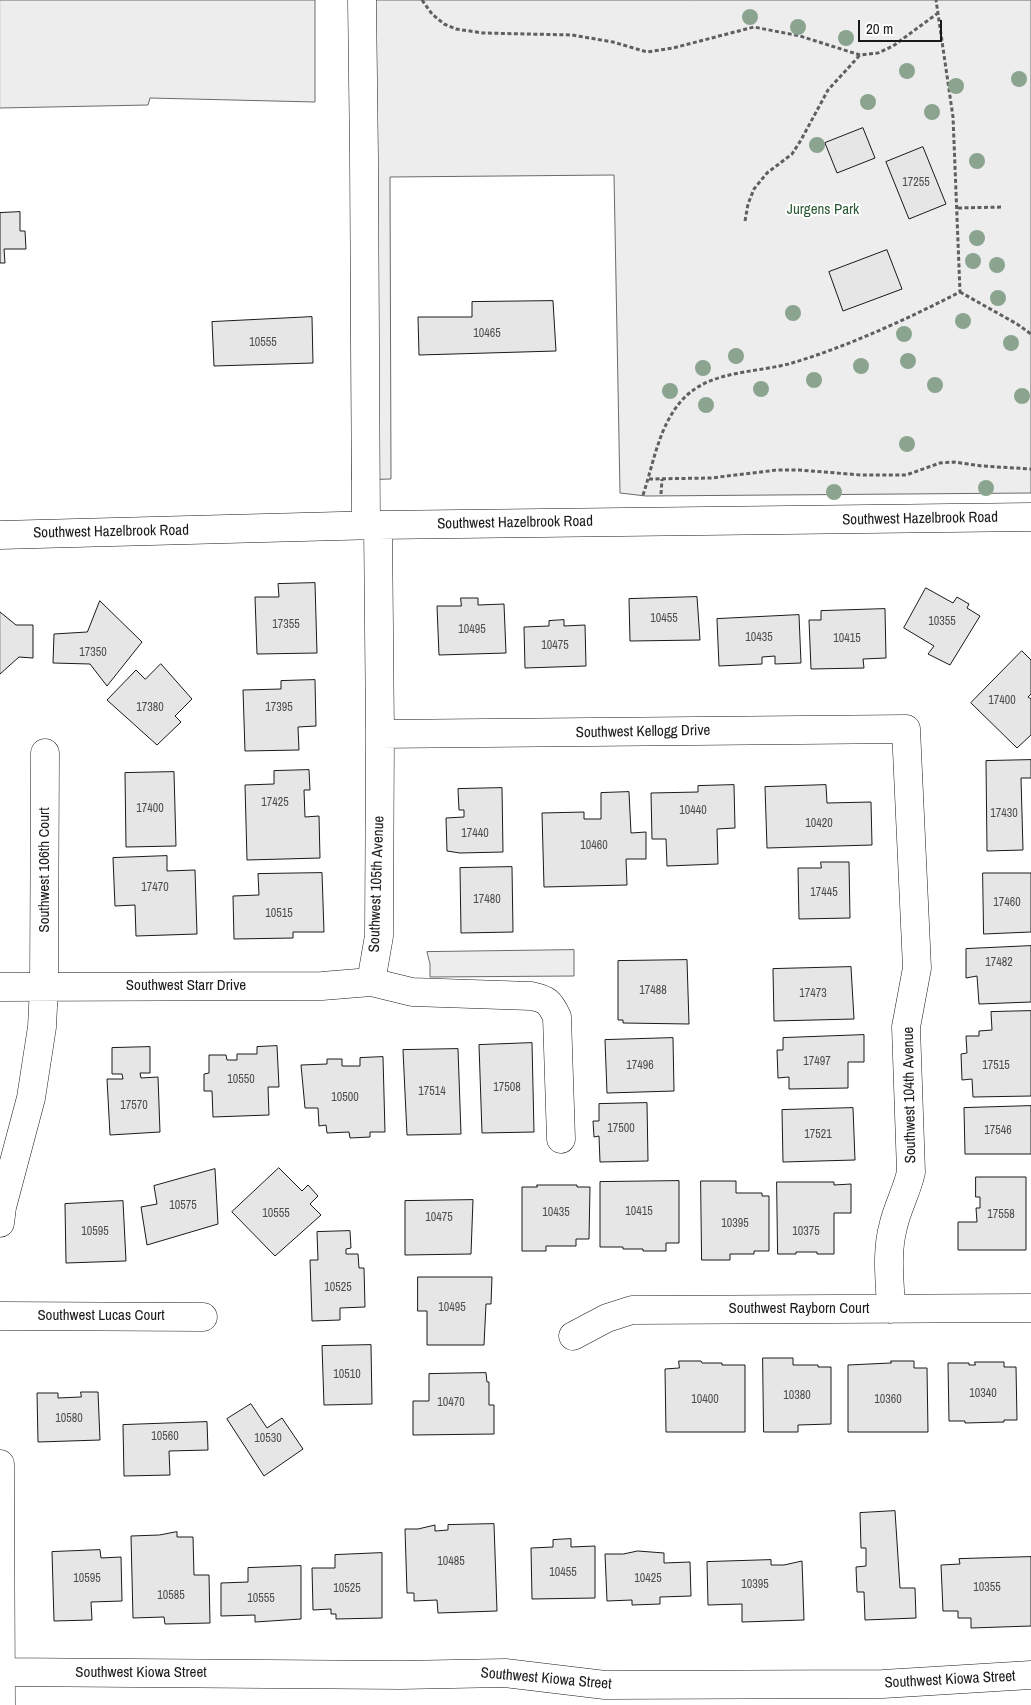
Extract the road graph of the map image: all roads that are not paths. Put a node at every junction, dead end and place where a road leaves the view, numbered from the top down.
1 (362, 0) edge
2 (1031, 518) edge
3 (372, 525) junction
4 (0, 535) edge
5 (906, 729) joint
6 (380, 734) junction
7 (45, 753) dead end
8 (371, 982) junction
9 (0, 987) edge
10 (44, 987) junction
11 (561, 1140) dead end
12 (0, 1223) edge
13 (1031, 1308) edge
14 (890, 1309) junction
15 (0, 1316) edge
16 (203, 1317) dead end
17 (573, 1336) dead end
18 (0, 1464) edge
19 (0, 1672) edge
20 (1031, 1675) edge
21 (0, 1705) edge

1 - 3 street, Southwest 105th Avenue
2 - 3 street, Southwest Hazelbrook Road
3 - 4 street, Southwest Hazelbrook Road
3 - 6 street, Southwest 105th Avenue
5 - 6 street, Southwest Kellogg Drive
5 - 14 street, Southwest 104th Avenue
6 - 8 street, Southwest 105th Avenue
7 - 10 street, Southwest 106th Court
8 - 10 street, Southwest Starr Drive
8 - 11 street
9 - 10 street, Southwest Starr Drive
10 - 12 street, Southwest 106th Court
13 - 14 street, Southwest Rayborn Court
14 - 17 street, Southwest Rayborn Court
15 - 16 street, Southwest Lucas Court
18 - 19 street
19 - 20 street, Southwest Kiowa Street
19 - 21 street

